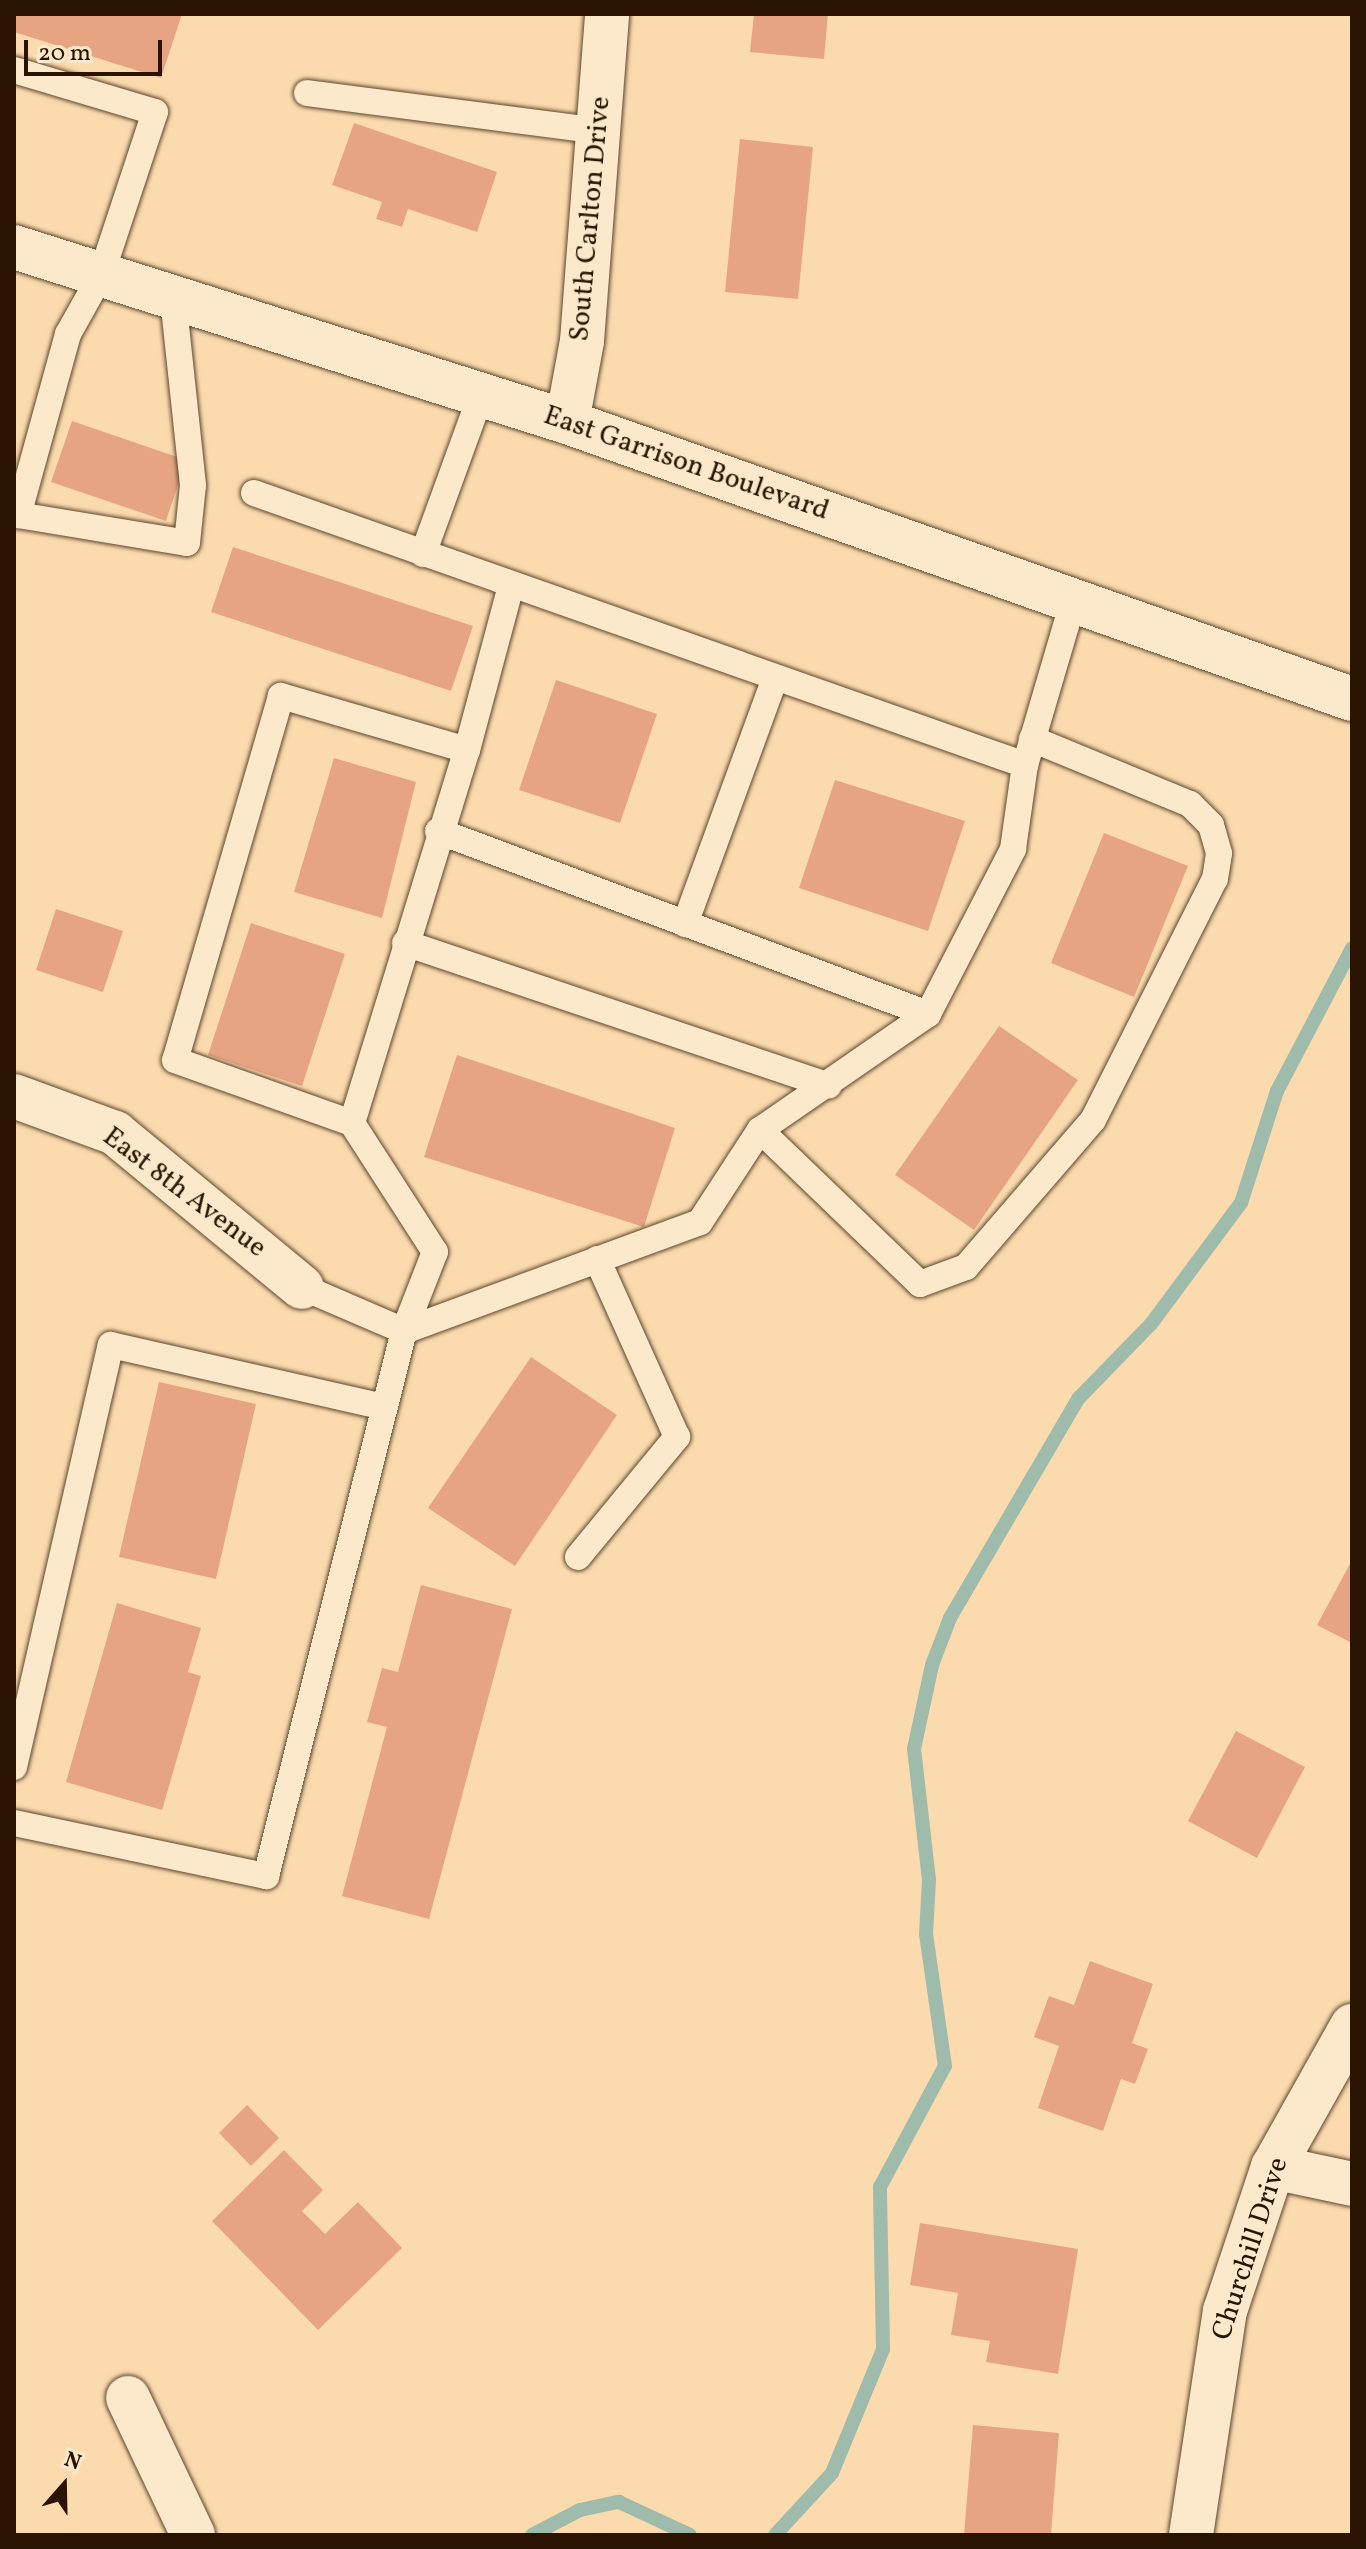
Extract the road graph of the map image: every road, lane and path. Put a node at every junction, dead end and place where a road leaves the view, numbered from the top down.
1 (607, 14) edge
2 (14, 70) edge
3 (307, 93) dead end
4 (598, 131) junction
5 (14, 247) edge
6 (101, 275) junction
7 (173, 298) junction
8 (481, 395) junction
9 (567, 422) junction
10 (254, 493) dead end
11 (423, 554) junction
12 (511, 586) junction
13 (1074, 599) junction
14 (774, 681) junction
15 (1352, 699) edge
16 (1032, 739) junction
17 (467, 750) junction
18 (1025, 765) junction
19 (438, 831) junction
20 (685, 924) junction
21 (405, 943) junction
22 (928, 1014) junction
23 (829, 1086) junction
24 (14, 1096) edge
25 (352, 1123) junction
26 (760, 1130) junction
27 (597, 1259) junction
28 (302, 1287) joint
29 (404, 1331) junction
30 (384, 1407) junction
31 (578, 1557) dead end
32 (14, 1767) edge
33 (14, 1823) edge
34 (1352, 2026) edge
35 (1273, 2167) junction
36 (1352, 2184) edge
37 (128, 2398) dead end
38 (193, 2535) edge
39 (1191, 2535) edge

1 - 4 street, South Carlton Drive
2 - 6 lane
3 - 4 lane
4 - 9 street, South Carlton Drive
5 - 6 street, East Garrison Boulevard
6 - 7 street, East Garrison Boulevard
6 - 7 lane
7 - 8 street, East Garrison Boulevard
8 - 9 street, East Garrison Boulevard
8 - 11 lane
9 - 13 street, East Garrison Boulevard
10 - 11 lane
11 - 12 lane
12 - 14 lane
12 - 17 lane
13 - 15 street, East Garrison Boulevard
13 - 16 lane
14 - 18 lane
14 - 20 lane
16 - 18 lane
16 - 26 lane
17 - 19 lane
17 - 25 lane
18 - 22 lane
19 - 20 lane
19 - 21 lane
20 - 22 lane
21 - 23 lane
21 - 25 lane
22 - 23 lane
23 - 26 lane
24 - 28 street, East 8th Avenue
25 - 29 lane
26 - 27 lane
27 - 29 lane
27 - 31 lane
28 - 29 lane
29 - 30 lane
30 - 32 lane
30 - 33 lane
34 - 35 street, Churchill Drive
35 - 36 street
35 - 39 street, Churchill Drive
37 - 38 street

